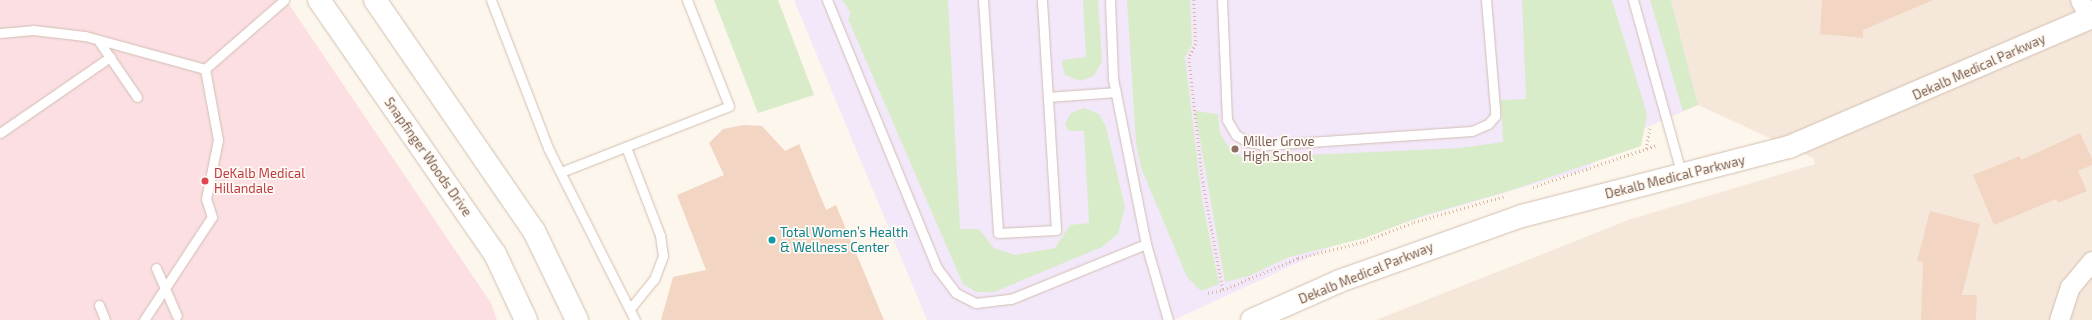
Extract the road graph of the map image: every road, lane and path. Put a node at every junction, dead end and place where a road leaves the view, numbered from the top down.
1 (284, 0) edge
2 (319, 0) edge
3 (375, 0) edge
4 (491, 0) edge
5 (687, 0) edge
6 (827, 0) edge
7 (983, 0) edge
8 (1042, 0) edge
9 (1110, 0) edge
10 (1194, 0) edge
11 (1222, 0) edge
12 (1486, 0) edge
13 (1633, 0) edge
14 (2088, 12) edge
15 (0, 33) edge
16 (98, 40) junction
17 (110, 57) junction
18 (204, 69) junction
19 (1116, 92) junction
20 (137, 97) dead end
21 (1048, 97) junction
22 (0, 133) edge
23 (1659, 144) dead end
24 (626, 147) junction
25 (561, 172) junction
26 (1682, 175) junction
27 (1527, 189) dead end
28 (1512, 193) dead end
29 (1146, 244) junction
30 (2092, 261) edge
31 (156, 268) dead end
32 (166, 287) junction
33 (1223, 290) junction
34 (1208, 293) dead end
35 (99, 305) dead end
36 (630, 309) junction
37 (177, 316) dead end
38 (105, 320) edge
39 (144, 320) edge
40 (526, 320) edge
41 (577, 320) edge
42 (635, 320) edge
43 (1168, 320) edge
44 (1252, 320) edge
45 (2058, 320) edge

1 - 18 lane
2 - 40 main road, Snapfinger Woods Drive
3 - 41 main road
4 - 25 lane
5 - 24 lane
6 - 29 lane
7 - 21 lane
8 - 21 lane
9 - 19 lane
10 - 33 path
11 - 12 lane
13 - 26 lane
14 - 26 main road, Dekalb Medical Parkway
15 - 16 lane
16 - 17 lane
16 - 18 lane
17 - 20 lane
17 - 22 lane
18 - 32 lane
19 - 21 lane
19 - 29 lane
23 - 27 path
24 - 25 lane
24 - 36 lane
25 - 36 lane
26 - 44 main road, Dekalb Medical Parkway
28 - 33 path
29 - 43 lane
30 - 45 street
31 - 32 lane
32 - 37 lane
32 - 39 lane
33 - 34 path
35 - 38 lane
36 - 42 lane

